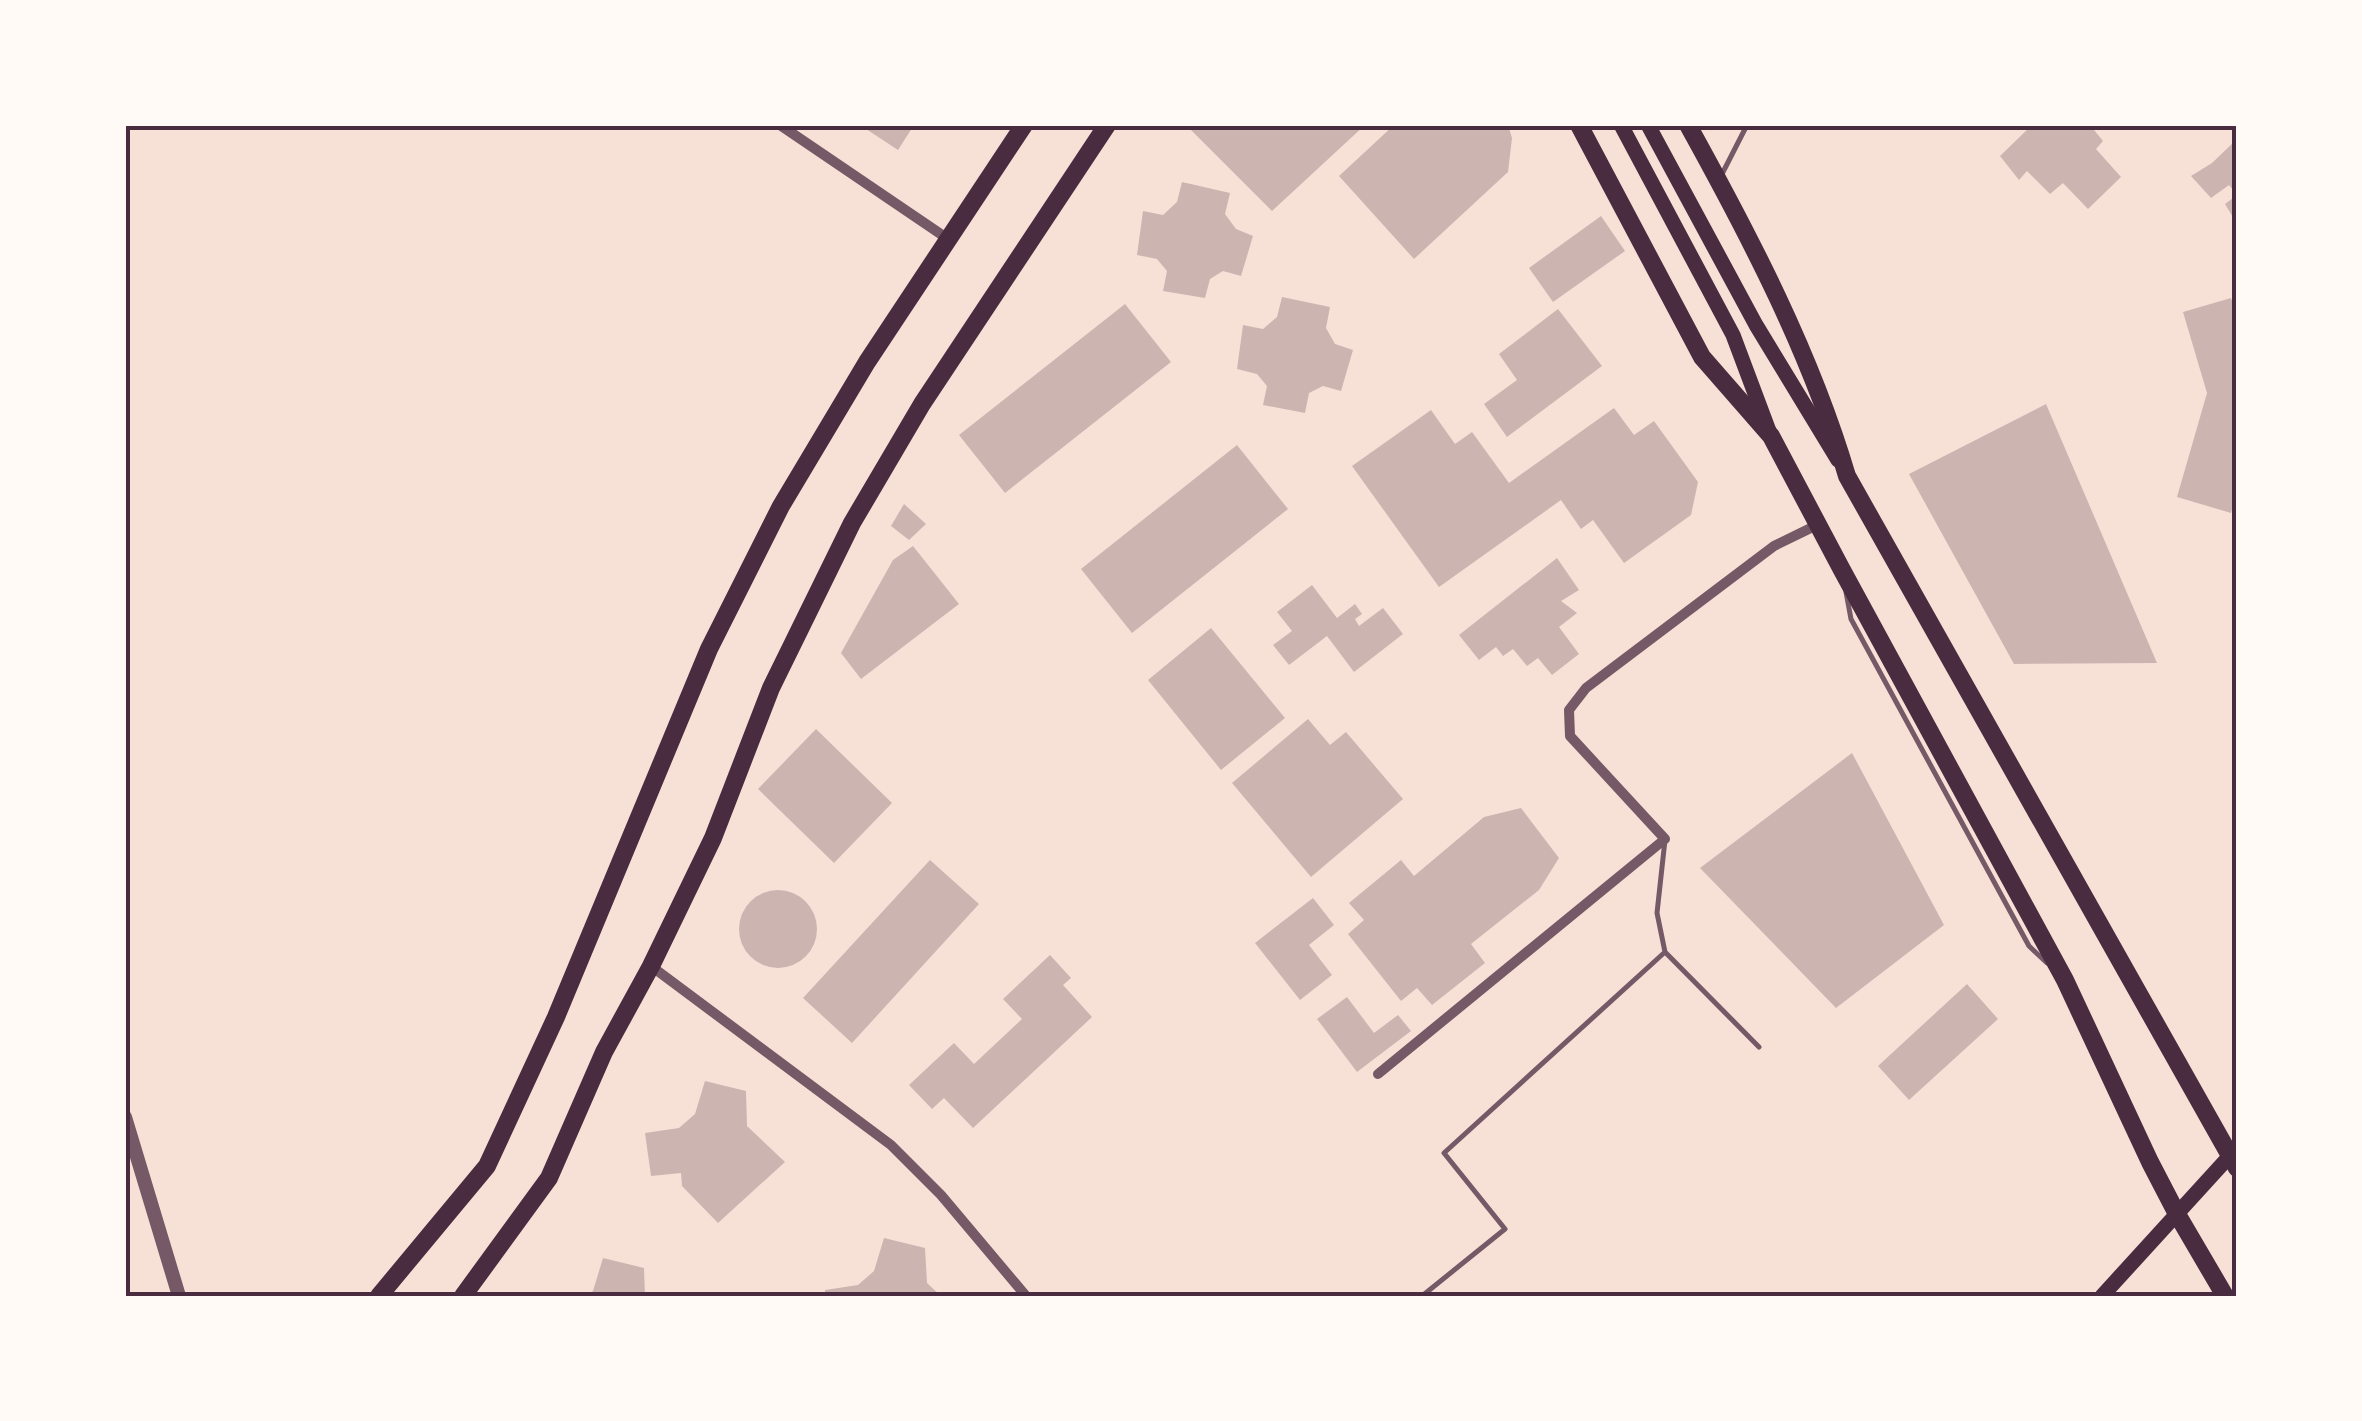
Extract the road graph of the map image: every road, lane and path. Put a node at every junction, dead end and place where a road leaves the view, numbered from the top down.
1 (780, 125) edge
2 (1024, 125) edge
3 (1107, 125) edge
4 (1579, 125) edge
5 (1621, 125) edge
6 (1648, 125) edge
7 (1688, 125) edge
8 (1747, 125) edge
9 (1718, 180) junction
10 (948, 239) junction
11 (1771, 436) junction
12 (1848, 476) junction
13 (1820, 524) junction
14 (1665, 838) junction
15 (1665, 952) junction
16 (651, 966) junction
17 (1759, 1047) dead end
18 (1378, 1074) dead end
19 (125, 1117) edge
20 (2235, 1157) edge
21 (2177, 1214) junction
22 (178, 1296) edge
23 (379, 1296) edge
24 (463, 1296) edge
25 (1026, 1296) edge
26 (1422, 1296) edge
27 (2102, 1296) edge
28 (2225, 1296) edge

1 - 10 street
2 - 10 main road
3 - 16 main road
4 - 11 main road
5 - 11 main road
6 - 12 main road
7 - 9 main road
8 - 9 lane
9 - 12 main road
10 - 23 main road
11 - 13 main road
12 - 20 main road
13 - 14 street
13 - 21 main road
14 - 15 lane
14 - 18 street
15 - 17 lane
15 - 26 lane
16 - 24 main road
16 - 25 street
19 - 22 street
20 - 21 main road
21 - 27 main road
21 - 28 main road

